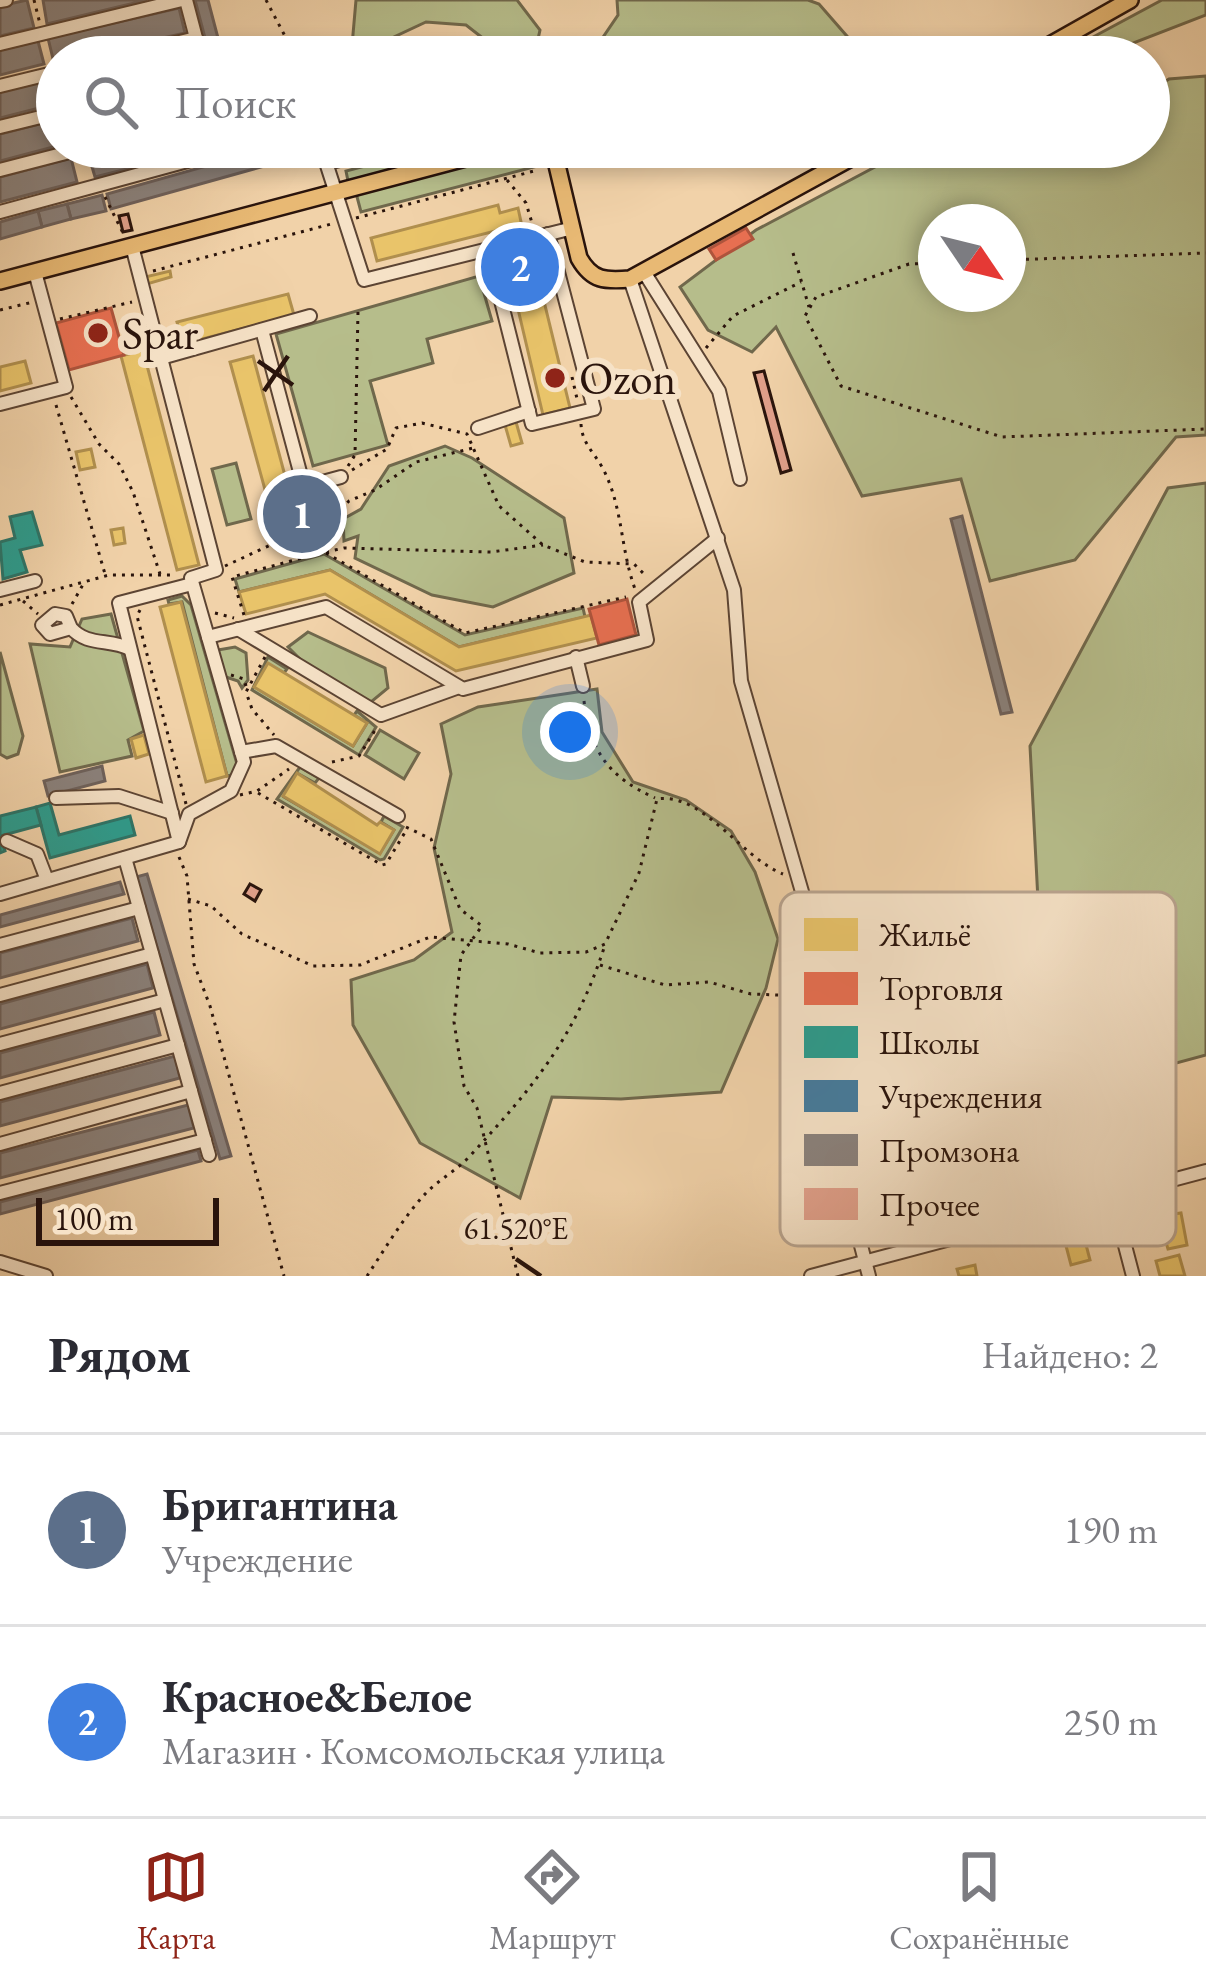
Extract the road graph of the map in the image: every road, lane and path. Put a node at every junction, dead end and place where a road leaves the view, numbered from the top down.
1 (34, 0) edge
2 (184, 0) edge
3 (266, 0) edge
4 (1130, 0) edge
5 (43, 34) junction
6 (195, 36) edge
7 (285, 36) edge
8 (1066, 36) edge
9 (0, 44) edge
10 (36, 77) edge
11 (0, 86) edge
12 (36, 119) edge
13 (0, 128) edge
14 (36, 161) edge
15 (158, 168) edge
16 (330, 168) edge
17 (427, 168) edge
18 (558, 168) edge
19 (833, 168) edge
20 (0, 170) edge
21 (506, 179) dead end
22 (101, 184) junction
23 (337, 192) junction
24 (0, 212) edge
25 (573, 228) junction
26 (120, 233) dead end
27 (543, 236) junction
28 (132, 246) junction
29 (488, 249) junction
30 (793, 253) dead end
31 (1206, 254) edge
32 (1026, 259) edge
33 (918, 264) edge
34 (35, 272) junction
35 (637, 275) junction
36 (0, 281) edge
37 (801, 282) junction
38 (42, 299) junction
39 (140, 301) dead end
40 (809, 309) junction
41 (0, 310) edge
42 (358, 310) dead end
43 (310, 316) dead end
44 (49, 322) junction
45 (262, 330) junction
46 (161, 358) junction
47 (699, 358) junction
48 (59, 389) junction
49 (0, 404) edge
50 (529, 411) junction
51 (580, 412) junction
52 (478, 428) dead end
53 (1206, 429) edge
54 (473, 448) junction
55 (340, 477) junction
56 (740, 479) dead end
57 (318, 530) junction
58 (718, 538) junction
59 (543, 544) junction
60 (324, 552) junction
61 (625, 562) junction
62 (216, 571) junction
63 (161, 575) junction
64 (106, 576) junction
65 (190, 580) junction
66 (34, 581) dead end
67 (85, 581) junction
68 (657, 588) junction
69 (0, 590) edge
70 (21, 599) junction
71 (0, 605) edge
72 (141, 607) dead end
73 (202, 616) junction
74 (46, 621) joint
75 (68, 622) junction
76 (242, 625) junction
77 (208, 637) junction
78 (130, 650) junction
79 (266, 655) dead end
80 (576, 657) junction
81 (218, 672) junction
82 (583, 686) joint
83 (459, 687) junction
84 (247, 688) junction
85 (374, 721) dead end
86 (275, 736) dead end
87 (241, 752) junction
88 (340, 758) dead end
89 (296, 764) dead end
90 (256, 791) junction
91 (226, 794) junction
92 (56, 798) dead end
93 (656, 799) junction
94 (187, 802) dead end
95 (172, 813) junction
96 (402, 822) junction
97 (7, 841) dead end
98 (177, 843) junction
99 (125, 858) junction
100 (797, 875) junction
101 (47, 880) junction
102 (802, 892) edge
103 (0, 894) edge
104 (188, 898) junction
105 (139, 908) junction
106 (470, 943) junction
107 (605, 944) junction
108 (0, 945) edge
109 (152, 954) junction
110 (598, 964) junction
111 (0, 995) edge
112 (780, 995) edge
113 (165, 1000) junction
114 (0, 1044) edge
115 (178, 1045) junction
116 (191, 1091) junction
117 (0, 1094) edge
118 (205, 1139) junction
119 (484, 1139) junction
120 (0, 1144) edge
121 (209, 1155) dead end
122 (1206, 1171) edge
123 (1176, 1179) edge
124 (0, 1193) edge
125 (861, 1246) edge
126 (922, 1246) edge
127 (1125, 1246) edge
128 (865, 1261) junction
129 (0, 1262) edge
130 (46, 1276) edge
131 (284, 1276) edge
132 (367, 1276) edge
133 (518, 1276) edge
134 (812, 1276) edge
135 (869, 1276) edge
136 (1133, 1276) edge

1 - 5 path
2 - 5 street
2 - 6 street
3 - 7 path
4 - 8 main road
5 - 9 street
10 - 11 street
12 - 13 street
14 - 20 street
15 - 22 street
16 - 23 street
17 - 23 main road
18 - 25 main road
19 - 35 main road
21 - 27 path
22 - 24 street
22 - 26 path
23 - 28 main road
23 - 29 street
25 - 27 street
25 - 35 main road
27 - 29 street
27 - 51 street
28 - 34 main road
28 - 46 street
29 - 50 street
30 - 37 path
31 - 32 path
33 - 40 path
34 - 36 main road
34 - 38 street
35 - 47 street
35 - 58 street
37 - 40 path
37 - 47 path
38 - 41 path
38 - 44 street
39 - 44 path
40 - 53 path
42 - 55 path
43 - 45 street
44 - 48 street
45 - 46 street
45 - 55 street
46 - 62 street
47 - 56 street
48 - 49 street
48 - 63 path
48 - 64 path
50 - 51 street
50 - 52 street
51 - 61 path
54 - 55 path
54 - 57 path
54 - 59 path
57 - 60 path
57 - 62 path
58 - 68 street
58 - 100 street
59 - 60 path
59 - 61 path
60 - 61 path
60 - 76 path
61 - 68 path
62 - 65 street
63 - 64 path
63 - 65 path
64 - 67 path
65 - 73 street
65 - 78 street
66 - 69 street
67 - 70 path
67 - 75 path
68 - 80 street
70 - 71 path
70 - 74 path
72 - 94 path
73 - 76 path
73 - 77 street
74 - 75 street
75 - 78 street
76 - 77 street
76 - 83 street
76 - 83 street
77 - 81 street
78 - 95 street
79 - 84 path
80 - 82 street
80 - 83 street
81 - 84 path
81 - 87 street
82 - 93 path
84 - 86 path
85 - 88 path
87 - 91 street
87 - 96 street
89 - 90 path
90 - 91 path
90 - 96 path
91 - 98 street
92 - 95 street
93 - 100 path
93 - 107 path
95 - 98 street
96 - 106 path
97 - 101 street
98 - 99 street
98 - 104 path
99 - 101 street
99 - 105 street
100 - 102 street
101 - 103 street
104 - 106 path
104 - 131 path
105 - 108 street
105 - 109 street
106 - 107 path
106 - 119 path
107 - 110 path
109 - 111 street
109 - 113 street
110 - 112 path
110 - 119 path
113 - 114 street
113 - 115 street
115 - 116 street
115 - 117 street
116 - 118 street
116 - 120 street
118 - 121 street
118 - 124 street
119 - 132 path
119 - 133 path
122 - 123 street
125 - 128 street
126 - 128 street
127 - 136 street
128 - 134 street
128 - 135 street
129 - 130 street

